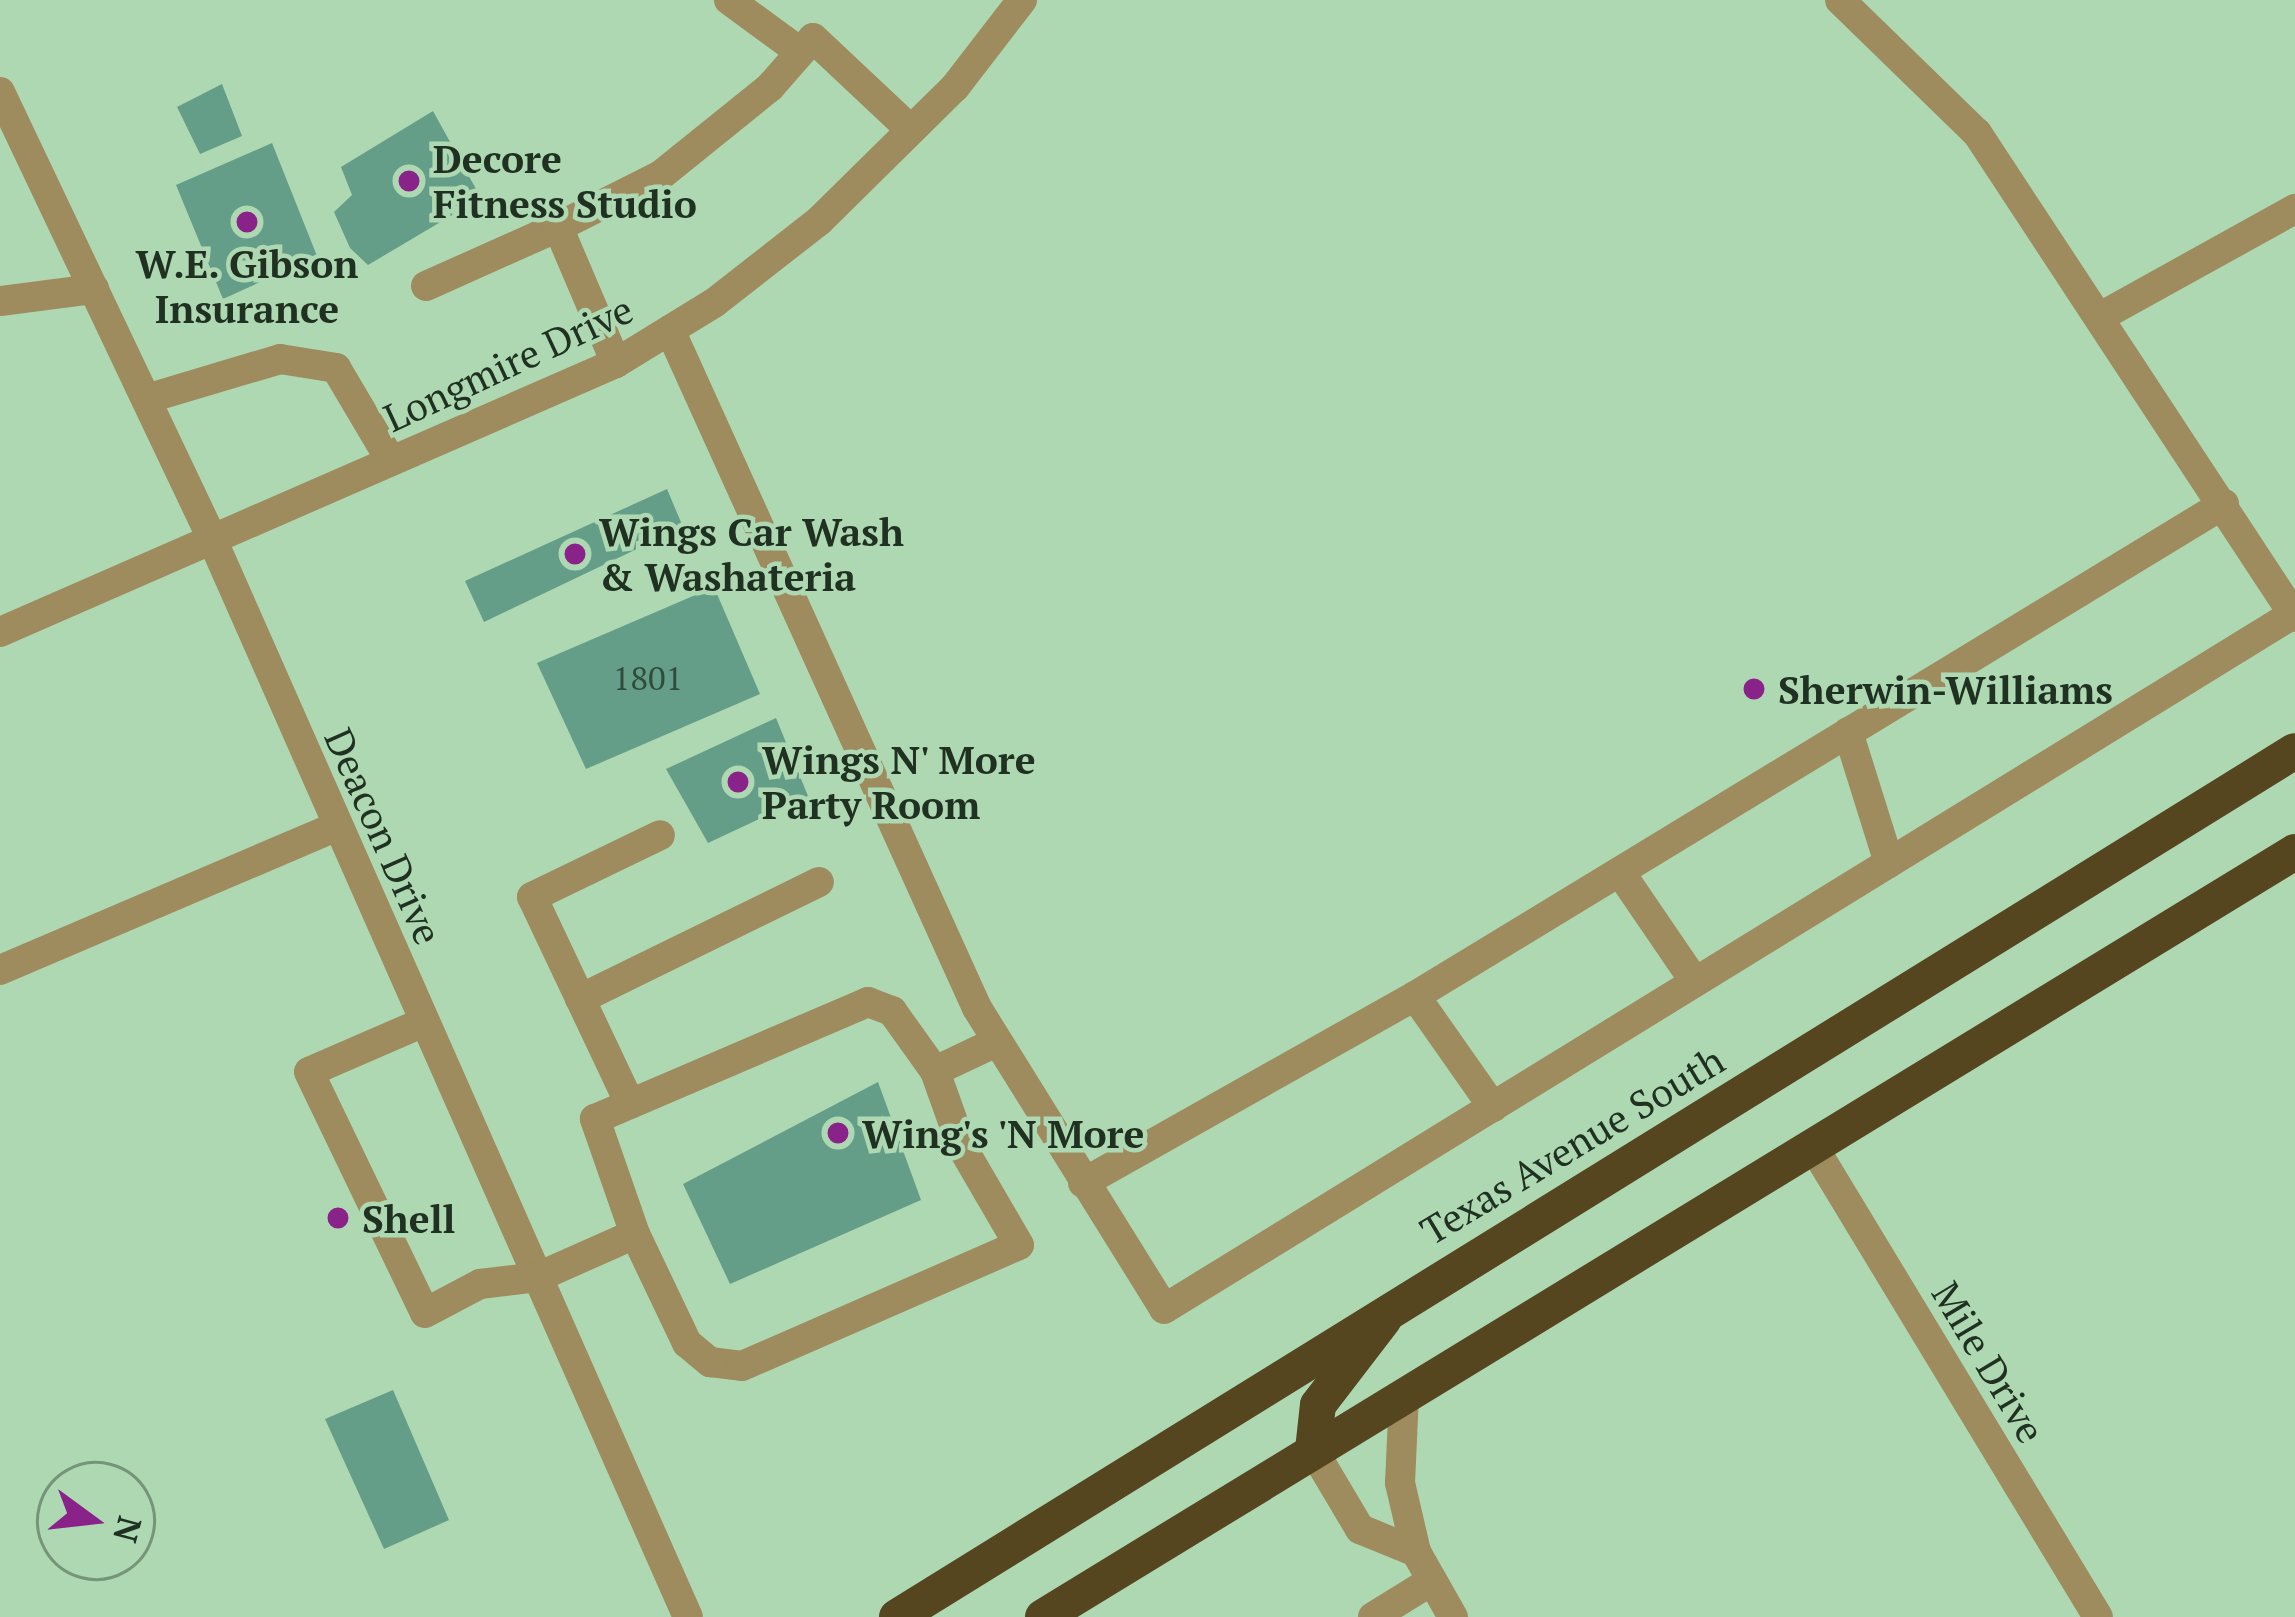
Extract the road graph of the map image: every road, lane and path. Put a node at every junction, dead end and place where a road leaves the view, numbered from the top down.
1 (729, 0) edge
2 (1022, 0) edge
3 (1840, 0) edge
4 (800, 52) junction
5 (0, 92) edge
6 (911, 130) junction
7 (2295, 209) edge
8 (558, 227) junction
9 (426, 286) dead end
10 (94, 289) junction
11 (0, 301) edge
12 (2100, 317) junction
13 (670, 330) junction
14 (616, 363) junction
15 (146, 399) junction
16 (391, 461) junction
17 (2224, 504) junction
18 (212, 538) junction
19 (2294, 615) edge
20 (0, 632) edge
21 (1849, 732) junction
22 (2295, 751) edge
23 (337, 827) junction
24 (660, 835) dead end
25 (2295, 852) edge
26 (1889, 862) junction
27 (1620, 872) junction
28 (819, 882) dead end
29 (0, 970) edge
30 (1695, 982) junction
31 (1415, 996) junction
32 (580, 998) junction
33 (424, 1022) junction
34 (996, 1042) junction
35 (935, 1071) junction
36 (631, 1104) junction
37 (1492, 1107) junction
38 (1814, 1148) junction
39 (1082, 1183) junction
40 (635, 1234) junction
41 (538, 1277) junction
42 (1397, 1302) junction
43 (1404, 1395) junction
44 (1313, 1450) junction
45 (1416, 1552) junction
46 (1431, 1581) junction
47 (688, 1617) edge
48 (898, 1617) edge
49 (1043, 1617) edge
50 (1373, 1617) edge
51 (1453, 1617) edge
52 (2098, 1617) edge

1 - 4 street
2 - 6 street, Longmire Drive
3 - 12 street
4 - 6 street
4 - 8 street
5 - 10 street, Deacon Drive
6 - 13 street, Longmire Drive
7 - 12 street
8 - 9 street
8 - 14 street
10 - 11 street
10 - 15 street, Deacon Drive
12 - 17 street
13 - 14 street, Longmire Drive
13 - 34 street
14 - 16 street, Longmire Drive
15 - 16 street
15 - 18 street, Deacon Drive
16 - 18 street, Longmire Drive
17 - 19 street
17 - 21 street
18 - 20 street, Longmire Drive
18 - 23 street, Deacon Drive
19 - 26 street, Texas Avenue South
21 - 26 street
21 - 27 street
22 - 42 highway, Texas Avenue South
23 - 29 street
23 - 33 street, Deacon Drive
24 - 32 street
25 - 38 highway
26 - 30 street, Texas Avenue South
27 - 30 street
27 - 31 street
28 - 32 street
30 - 37 street, Texas Avenue South
31 - 37 street
31 - 39 street
32 - 36 street
33 - 41 street, Deacon Drive
33 - 41 street
34 - 35 street
34 - 39 street
35 - 36 street
35 - 40 street
36 - 40 street
37 - 39 street, Texas Avenue South
38 - 43 highway
38 - 52 street, Mile Drive
40 - 41 street
41 - 47 street, Deacon Drive
42 - 44 highway
42 - 48 highway, Texas Avenue South
43 - 44 highway
43 - 45 street
44 - 45 street
44 - 49 highway
45 - 46 street
46 - 50 street
46 - 51 street

